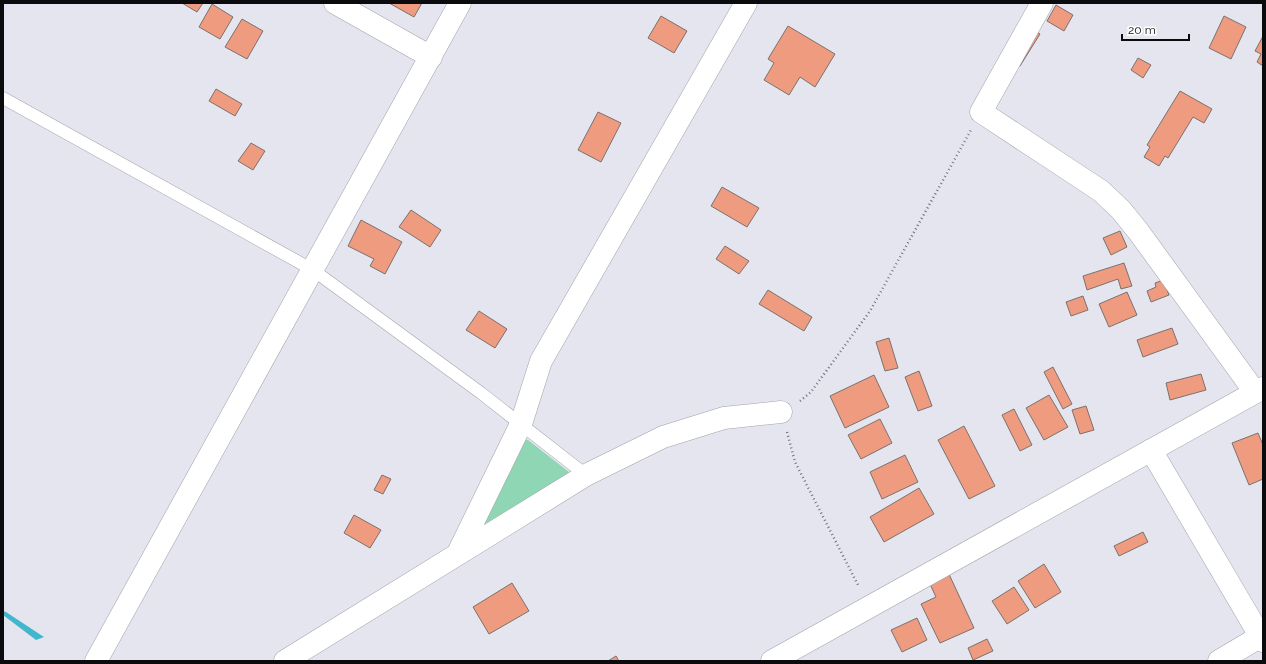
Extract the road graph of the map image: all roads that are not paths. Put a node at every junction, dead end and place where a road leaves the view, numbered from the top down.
1 (334, 3) edge
2 (460, 3) edge
3 (746, 3) edge
4 (1042, 3) edge
5 (431, 57) junction
6 (3, 98) edge
7 (313, 270) junction
8 (1259, 390) edge
9 (781, 412) road end
10 (521, 424) junction
11 (1151, 450) junction
12 (586, 475) junction
13 (458, 554) junction
14 (1262, 638) edge
15 (96, 661) edge
16 (285, 661) edge
17 (772, 661) edge
18 (1219, 661) edge

1 - 5 street
2 - 5 street
3 - 10 street
4 - 8 street
5 - 7 street
6 - 7 lane
7 - 10 lane
7 - 15 street
8 - 11 street
9 - 12 street
10 - 12 lane
10 - 13 street
11 - 14 street
11 - 17 street
12 - 13 street
13 - 16 street
14 - 18 street

